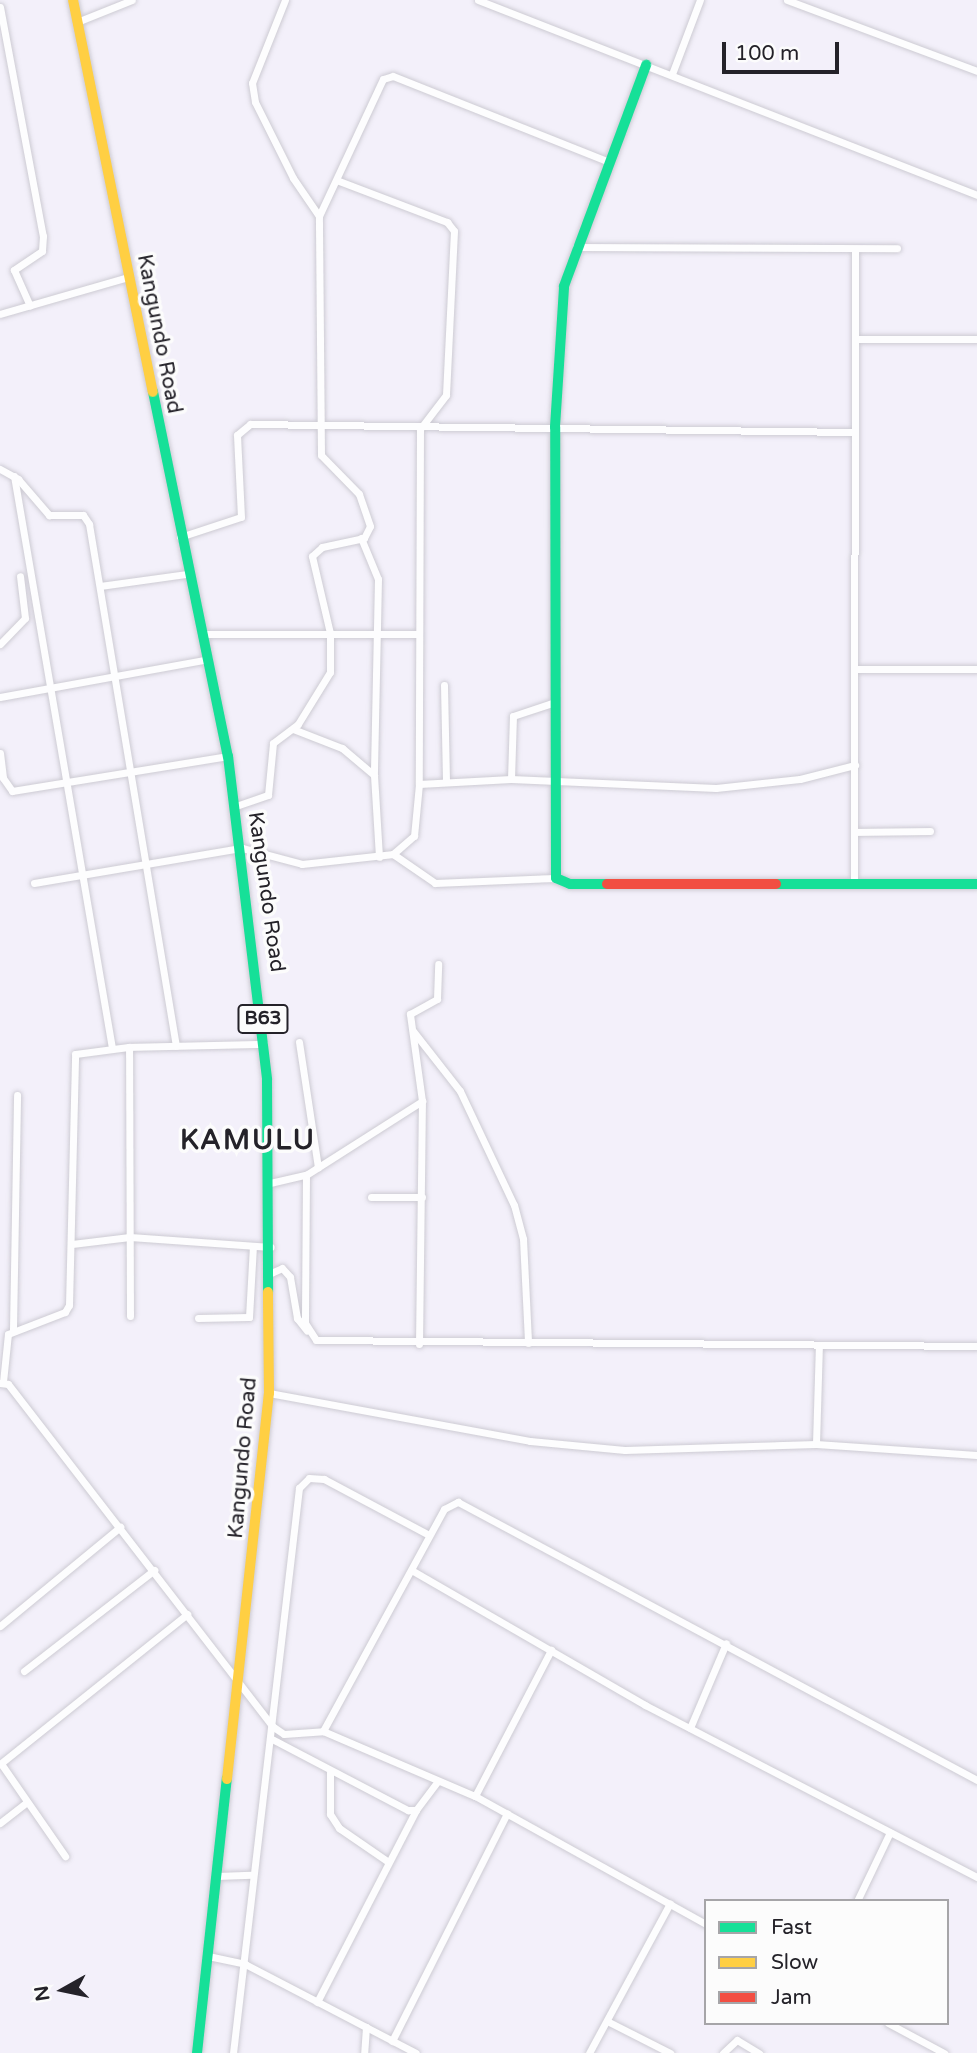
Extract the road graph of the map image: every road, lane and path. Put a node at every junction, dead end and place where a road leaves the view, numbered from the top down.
1 (73, 0) edge
2 (132, 0) edge
3 (285, 0) edge
4 (478, 0) edge
5 (700, 0) edge
6 (787, 0) edge
7 (0, 7) edge
8 (77, 22) junction
9 (646, 65) junction
10 (977, 71) edge
11 (672, 74) junction
12 (607, 161) junction
13 (339, 181) junction
14 (977, 194) edge
15 (319, 216) junction
16 (575, 247) junction
17 (897, 248) dead end
18 (855, 250) junction
19 (128, 277) junction
20 (30, 306) junction
21 (0, 314) edge
22 (855, 339) junction
23 (977, 339) edge
24 (318, 424) junction
25 (555, 427) junction
26 (419, 429) junction
27 (855, 432) junction
28 (0, 470) edge
29 (14, 476) junction
30 (180, 537) junction
31 (361, 538) junction
32 (187, 574) junction
33 (20, 576) dead end
34 (100, 586) junction
35 (38, 611) junction
36 (25, 618) junction
37 (330, 633) junction
38 (205, 634) junction
39 (377, 634) junction
40 (416, 634) junction
41 (0, 644) edge
42 (209, 659) junction
43 (856, 669) junction
44 (977, 669) edge
45 (115, 678) junction
46 (444, 684) dead end
47 (52, 687) junction
48 (0, 697) edge
49 (555, 702) junction
50 (293, 729) junction
51 (0, 753) edge
52 (228, 756) junction
53 (855, 765) junction
54 (133, 767) junction
55 (374, 775) junction
56 (68, 778) junction
57 (510, 779) junction
58 (446, 780) junction
59 (555, 780) junction
60 (419, 784) junction
61 (236, 806) junction
62 (930, 831) dead end
63 (854, 832) junction
64 (242, 848) junction
65 (393, 854) junction
66 (379, 856) junction
67 (145, 862) junction
68 (84, 872) junction
69 (556, 878) junction
70 (34, 883) dead end
71 (853, 884) junction
72 (977, 884) edge
73 (438, 964) dead end
74 (412, 1030) junction
75 (299, 1042) dead end
76 (265, 1044) junction
77 (176, 1046) junction
78 (129, 1047) junction
79 (112, 1048) junction
80 (17, 1095) dead end
81 (422, 1101) junction
82 (318, 1168) junction
83 (306, 1175) junction
84 (270, 1182) junction
85 (371, 1197) dead end
86 (422, 1197) junction
87 (131, 1237) junction
88 (72, 1244) junction
89 (253, 1245) junction
90 (271, 1247) junction
91 (271, 1273) junction
92 (130, 1316) dead end
93 (198, 1318) dead end
94 (13, 1329) junction
95 (307, 1331) junction
96 (419, 1343) junction
97 (528, 1343) junction
98 (819, 1345) junction
99 (977, 1346) edge
100 (1, 1382) edge
101 (269, 1393) junction
102 (816, 1444) junction
103 (977, 1454) edge
104 (120, 1527) junction
105 (429, 1535) junction
106 (154, 1570) junction
107 (413, 1572) junction
108 (187, 1614) junction
109 (0, 1626) edge
110 (726, 1643) junction
111 (551, 1650) junction
112 (24, 1671) dead end
113 (239, 1683) junction
114 (272, 1726) junction
115 (690, 1728) junction
116 (323, 1731) junction
117 (270, 1738) junction
118 (1, 1764) edge
119 (330, 1772) junction
120 (977, 1780) edge
121 (438, 1781) junction
122 (475, 1796) junction
123 (26, 1802) junction
124 (416, 1810) junction
125 (507, 1813) junction
126 (0, 1823) edge
127 (890, 1832) junction
128 (65, 1856) dead end
129 (387, 1861) junction
130 (217, 1875) junction
131 (251, 1875) junction
132 (977, 1877) edge
133 (858, 1899) edge
134 (670, 1903) junction
135 (704, 1923) edge
136 (208, 1956) junction
137 (244, 1964) junction
138 (317, 2002) junction
139 (607, 2021) junction
140 (892, 2025) edge
141 (366, 2027) junction
142 (392, 2041) junction
143 (197, 2053) edge
144 (233, 2053) edge
145 (364, 2053) edge
146 (416, 2053) edge
147 (589, 2053) edge
148 (670, 2053) edge
149 (723, 2053) edge
150 (760, 2053) edge
151 (944, 2053) edge

1 - 8 main road, Kangundo Road / B63
2 - 8 street
3 - 15 street
4 - 9 street
5 - 11 street
6 - 10 street
7 - 20 street
8 - 19 main road, Kangundo Road / B63
9 - 11 street
9 - 12 main road
11 - 14 street
12 - 13 street
12 - 16 main road
13 - 15 street
13 - 26 street
15 - 24 street
16 - 18 street
16 - 25 main road
17 - 18 street
18 - 22 street
19 - 20 street
19 - 30 main road, Kangundo Road / B63
20 - 21 street
22 - 23 street
22 - 27 street
24 - 26 street
24 - 30 street
24 - 31 street
25 - 26 street
25 - 27 street
25 - 49 main road
26 - 40 street
27 - 43 street
28 - 29 street
29 - 34 street
29 - 35 street
30 - 32 main road, Kangundo Road / B63
31 - 37 street
31 - 39 street
32 - 34 street
32 - 38 main road, Kangundo Road / B63
33 - 36 street
34 - 45 street
35 - 36 street
35 - 47 street
36 - 41 street
37 - 38 street
37 - 39 street
37 - 50 street
38 - 42 main road, Kangundo Road / B63
39 - 40 street
39 - 55 street
40 - 60 street
42 - 45 street
42 - 52 main road, Kangundo Road / B63
43 - 44 street
43 - 53 street
45 - 47 street
45 - 54 street
46 - 58 street
47 - 48 street
47 - 56 street
49 - 57 street
49 - 59 main road
50 - 55 street
50 - 61 street
51 - 56 street
52 - 54 street
52 - 61 main road, Kangundo Road / B63
53 - 59 street
53 - 63 street
54 - 56 street
54 - 67 street
55 - 66 street
56 - 68 street
57 - 58 street
57 - 59 street
58 - 60 street
59 - 69 main road
60 - 65 street
61 - 64 main road, Kangundo Road / B63
62 - 63 street
63 - 71 street
64 - 66 street
64 - 67 street
64 - 76 main road, Kangundo Road / B63
65 - 66 street
65 - 69 street
67 - 68 street
67 - 77 street
68 - 70 street
68 - 79 street
69 - 71 main road
71 - 72 main road
73 - 74 street
74 - 81 street
74 - 97 street
75 - 82 street
76 - 77 street
76 - 84 main road, Kangundo Road / B63
77 - 78 street
78 - 79 street
78 - 87 street
79 - 88 street
80 - 94 street
81 - 82 street
81 - 86 street
82 - 83 street
83 - 84 street
83 - 95 street
84 - 90 main road, Kangundo Road / B63
85 - 86 street
86 - 96 street
87 - 88 street
87 - 89 street
87 - 92 street
88 - 94 street
89 - 90 street
89 - 93 street
90 - 91 main road, Kangundo Road / B63
91 - 95 street
91 - 101 main road, Kangundo Road / B63
94 - 100 street
95 - 96 street
96 - 97 street
97 - 98 street
98 - 99 street
98 - 102 street
100 - 104 street
101 - 102 street
101 - 113 main road, Kangundo Road / B63
102 - 103 street
104 - 106 street
104 - 109 street
105 - 107 street
105 - 110 street
105 - 114 street
106 - 108 street
106 - 112 street
107 - 111 street
107 - 116 street
108 - 113 street
108 - 118 street
110 - 115 street
110 - 120 street
111 - 115 street
111 - 122 street
113 - 114 street
113 - 130 main road, Kangundo Road / B63
114 - 116 street
114 - 117 street
115 - 127 street
116 - 121 street
117 - 119 street
117 - 131 street
118 - 123 street
119 - 124 street
119 - 129 street
121 - 122 street
121 - 124 street
122 - 125 street
123 - 126 street
123 - 128 street
124 - 129 street
125 - 134 street
125 - 142 street
127 - 132 street
127 - 133 street
129 - 138 street
130 - 131 street
130 - 136 main road, Kangundo Road / B63
131 - 137 street
134 - 135 street
134 - 139 street
136 - 137 street
136 - 143 main road, Kangundo Road / B63
137 - 138 street
137 - 144 street
138 - 141 street
139 - 147 street
139 - 148 street
140 - 151 street
141 - 142 street
141 - 145 street
142 - 146 street
149 - 150 street

